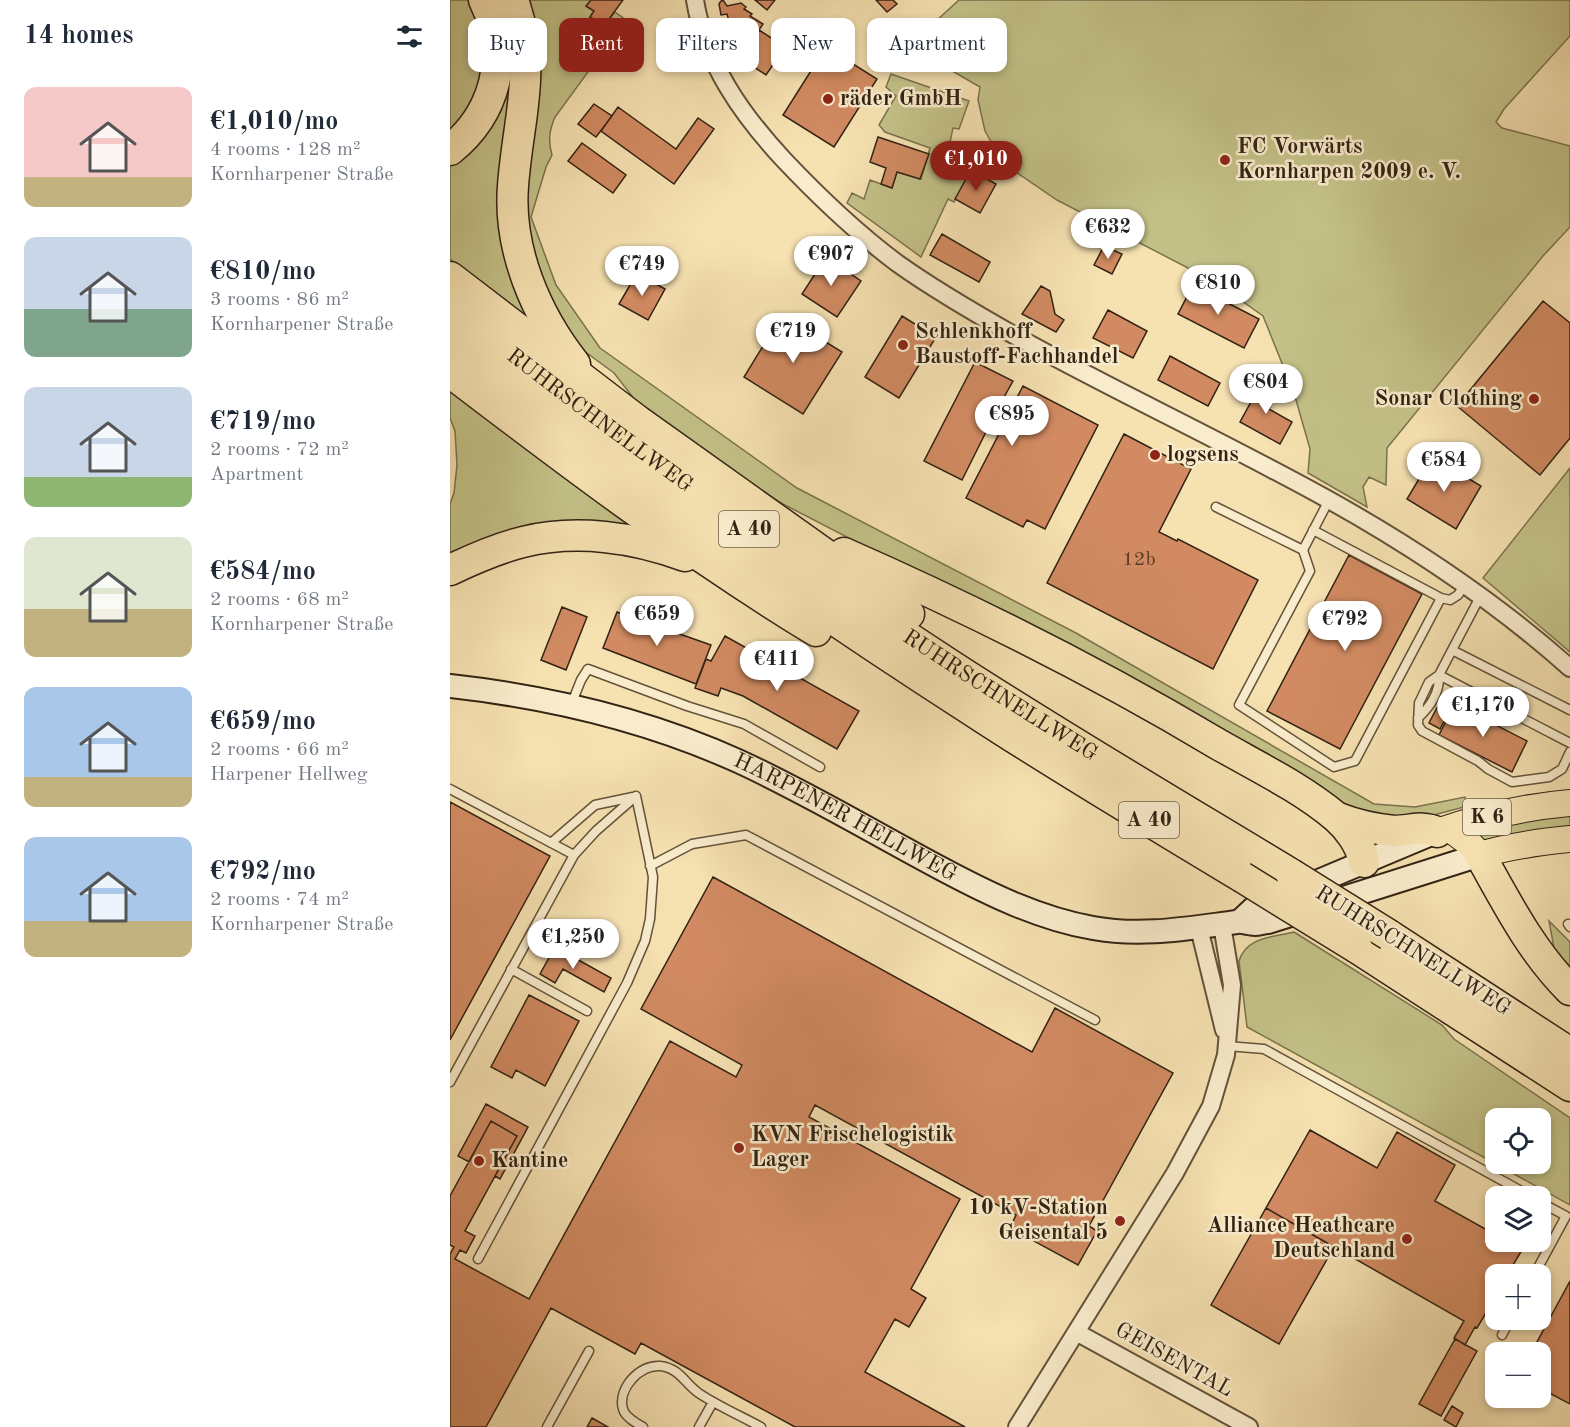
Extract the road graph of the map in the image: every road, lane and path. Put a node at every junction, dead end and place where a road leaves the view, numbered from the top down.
1 (484, 0) edge
2 (513, 0) edge
3 (695, 0) edge
4 (450, 150) edge
5 (450, 277) edge
6 (450, 307) edge
7 (450, 341) edge
8 (450, 372) edge
9 (606, 397) junction
10 (1329, 500) junction
11 (1216, 507) dead end
12 (774, 519) junction
13 (1313, 530) junction
14 (1303, 550) junction
15 (450, 570) edge
16 (742, 584) junction
17 (1465, 584) junction
18 (1481, 595) junction
19 (1441, 598) junction
20 (1452, 650) junction
21 (1570, 668) edge
22 (1439, 675) junction
23 (450, 686) edge
24 (571, 706) junction
25 (1570, 710) edge
26 (978, 715) junction
27 (1059, 734) junction
28 (1570, 743) edge
29 (1570, 753) edge
30 (820, 767) dead end
31 (450, 789) edge
32 (1570, 794) edge
33 (636, 796) junction
34 (1570, 803) edge
35 (1539, 806) junction
36 (1338, 818) junction
37 (1443, 830) junction
38 (1570, 839) edge
39 (551, 843) junction
40 (574, 855) junction
41 (1480, 855) junction
42 (1364, 862) junction
43 (650, 866) junction
44 (1349, 895) junction
45 (1231, 923) junction
46 (1198, 928) junction
47 (512, 969) junction
48 (1570, 990) edge
49 (587, 1011) dead end
50 (1095, 1020) dead end
51 (1227, 1043) junction
52 (1570, 1053) edge
53 (450, 1082) edge
54 (1570, 1086) edge
55 (1512, 1186) edge
56 (1551, 1208) edge
57 (1551, 1244) edge
58 (478, 1260) dead end
59 (1505, 1330) edge
60 (1076, 1332) junction
61 (1502, 1335) dead end
62 (589, 1351) dead end
63 (714, 1402) junction
64 (547, 1427) edge
65 (643, 1427) edge
66 (699, 1427) edge
67 (762, 1427) edge
68 (1017, 1427) edge
69 (1250, 1427) edge

1 - 4 highway
2 - 9 highway
3 - 10 street
5 - 9 highway
6 - 27 highway, RUHRSCHNELLWEG / A 40
7 - 26 highway, RUHRSCHNELLWEG / A 40
8 - 16 highway
9 - 12 highway
10 - 13 lane
10 - 17 street
11 - 14 lane
12 - 27 highway
12 - 36 highway
13 - 14 lane
13 - 19 lane
14 - 19 lane
15 - 16 highway
16 - 26 highway
17 - 18 street
17 - 19 lane
18 - 20 lane
18 - 21 street
20 - 22 lane
20 - 25 lane
22 - 28 lane
22 - 29 lane
23 - 24 main road, HARPENER HELLWEG / K 6
24 - 30 lane
24 - 46 main road, HARPENER HELLWEG / K 6
26 - 54 highway, RUHRSCHNELLWEG / A 40, bridge
27 - 52 highway, RUHRSCHNELLWEG / A 40, bridge
31 - 39 lane
32 - 35 main road
33 - 39 lane
33 - 40 lane
33 - 43 lane
34 - 35 main road, HARPENER HELLWEG / K 6
35 - 37 main road, HARPENER HELLWEG / K 6
36 - 37 highway
36 - 42 highway
37 - 41 main road
37 - 42 main road, HARPENER HELLWEG / K 6
38 - 41 main road, HARPENER HELLWEG / K 6
39 - 40 lane
40 - 47 lane
41 - 44 main road, HARPENER HELLWEG / K 6
41 - 48 highway
42 - 44 main road
42 - 45 main road, HARPENER HELLWEG / K 6
43 - 50 lane
43 - 58 lane
44 - 45 main road, HARPENER HELLWEG / K 6
45 - 46 main road, HARPENER HELLWEG / K 6
45 - 51 street, GEISENTAL
46 - 51 street, GEISENTAL
47 - 49 lane
47 - 53 lane
51 - 55 lane
51 - 60 street, GEISENTAL
56 - 57 lane
59 - 61 lane
60 - 68 street, GEISENTAL
60 - 69 street, GEISENTAL
62 - 64 lane
63 - 65 lane
63 - 66 lane
63 - 67 lane

